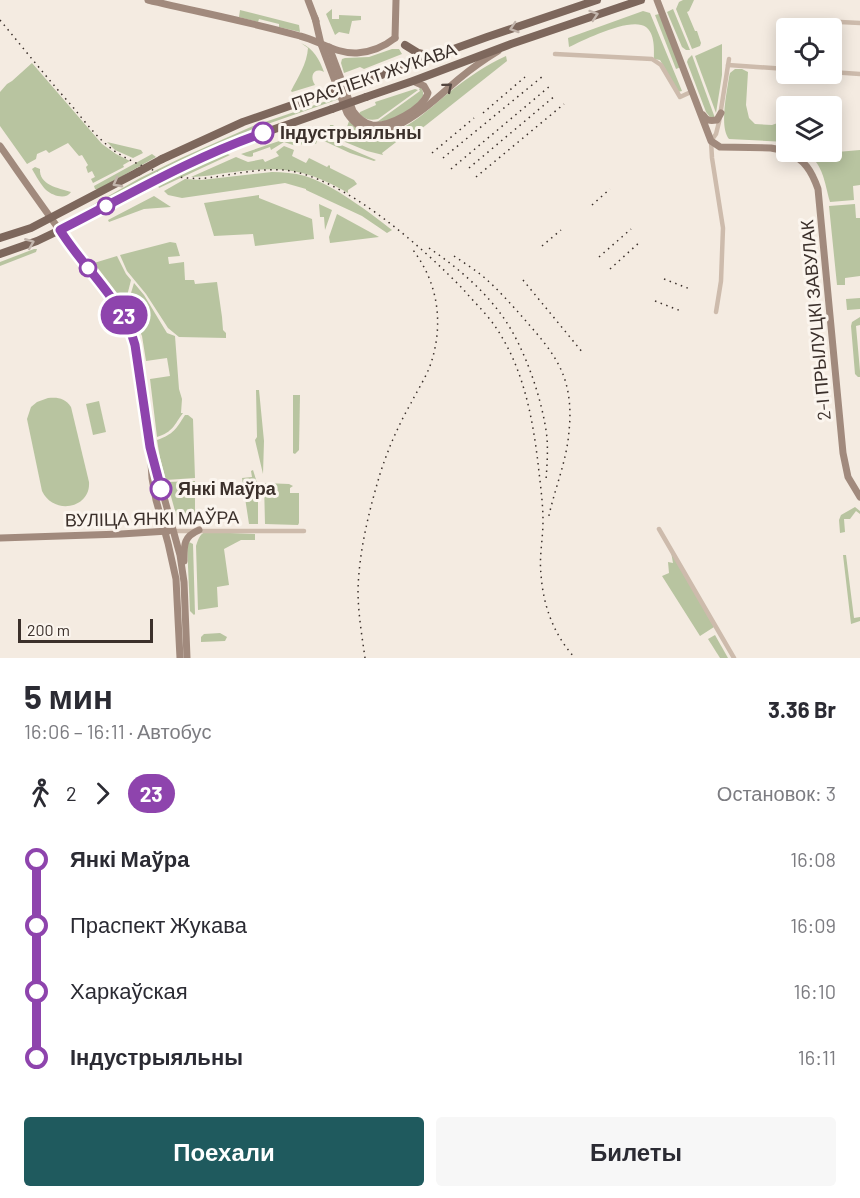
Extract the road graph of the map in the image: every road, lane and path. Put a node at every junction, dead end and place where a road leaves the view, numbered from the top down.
1 (148, 0) edge
2 (308, 0) edge
3 (396, 0) edge
4 (597, 0) edge
5 (640, 0) edge
6 (657, 0) edge
7 (315, 18) junction
8 (842, 22) edge
9 (860, 24) edge
10 (302, 36) junction
11 (395, 38) junction
12 (321, 44) junction
13 (511, 44) junction
14 (405, 45) junction
15 (329, 48) junction
16 (338, 51) junction
17 (555, 54) dead end
18 (437, 56) junction
19 (329, 57) junction
20 (729, 59) dead end
21 (728, 65) junction
22 (401, 68) junction
23 (776, 68) edge
24 (842, 73) edge
25 (860, 74) edge
26 (413, 81) junction
27 (693, 91) junction
28 (701, 113) junction
29 (721, 113) junction
30 (711, 141) junction
31 (0, 146) edge
32 (183, 149) junction
33 (776, 149) edge
34 (804, 162) edge
35 (186, 164) junction
36 (52, 218) junction
37 (60, 230) junction
38 (0, 238) edge
39 (0, 254) edge
40 (716, 312) dead end
41 (150, 447) junction
42 (860, 497) edge
43 (659, 529) dead end
44 (199, 530) junction
45 (174, 531) junction
46 (304, 531) dead end
47 (165, 532) junction
48 (0, 538) edge
49 (184, 582) junction
50 (180, 658) edge
51 (187, 658) edge
52 (734, 658) edge

1 - 10 main road
2 - 7 main road
3 - 11 main road
4 -> 18 main road, ПРАСПЕКТ ЖУКАВА
13 -> 5 main road, ПРАСПЕКТ ЖУКАВА
6 - 27 main road
7 - 10 main road
7 - 12 main road
7 - 15 main road
8 - 9 street
10 - 12 main road
11 - 14 main road
11 - 16 main road
12 - 15 main road
12 - 19 main road
19 -> 13 main road
13 - 26 main road, ПРАСПЕКТ ЖУКАВА
14 - 18 main road
14 - 22 main road
15 - 16 main road
15 - 19 main road
16 - 19 main road
17 - 27 street
18 - 22 main road, ПРАСПЕКТ ЖУКАВА
19 - 26 main road
20 - 21 street
21 - 23 street
21 - 29 street
22 - 32 main road, ПРАСПЕКТ ЖУКАВА, bridge
24 - 25 street
26 - 35 main road, ПРАСПЕКТ ЖУКАВА, bridge
27 - 28 main road
28 - 29 main road
28 - 30 main road
29 - 30 street
30 - 33 main road, 2-І ПРЫЛУЦКІ ЗАВУЛАК
30 - 40 street
31 - 36 main road
32 - 35 main road
32 -> 36 main road, ПРАСПЕКТ ЖУКАВА, bridge
34 - 42 main road, 2-І ПРЫЛУЦКІ ЗАВУЛАК
35 - 37 main road, ПРАСПЕКТ ЖУКАВА, bridge
36 - 37 main road
36 - 38 main road, ПРАСПЕКТ ЖУКАВА
39 -> 37 main road, ПРАСПЕКТ ЖУКАВА
37 - 41 main road
41 - 45 main road
41 - 47 main road
43 - 52 street
44 - 45 street, ВУЛІЦА ЯНКІ МАЎРА
44 - 46 street, ВУЛІЦА ЯНКІ МАЎРА
44 - 49 main road
45 - 47 main road, ВУЛІЦА ЯНКІ МАЎРА
45 - 49 main road
47 - 48 main road, ВУЛІЦА ЯНКІ МАЎРА
47 - 50 main road
49 - 51 main road

